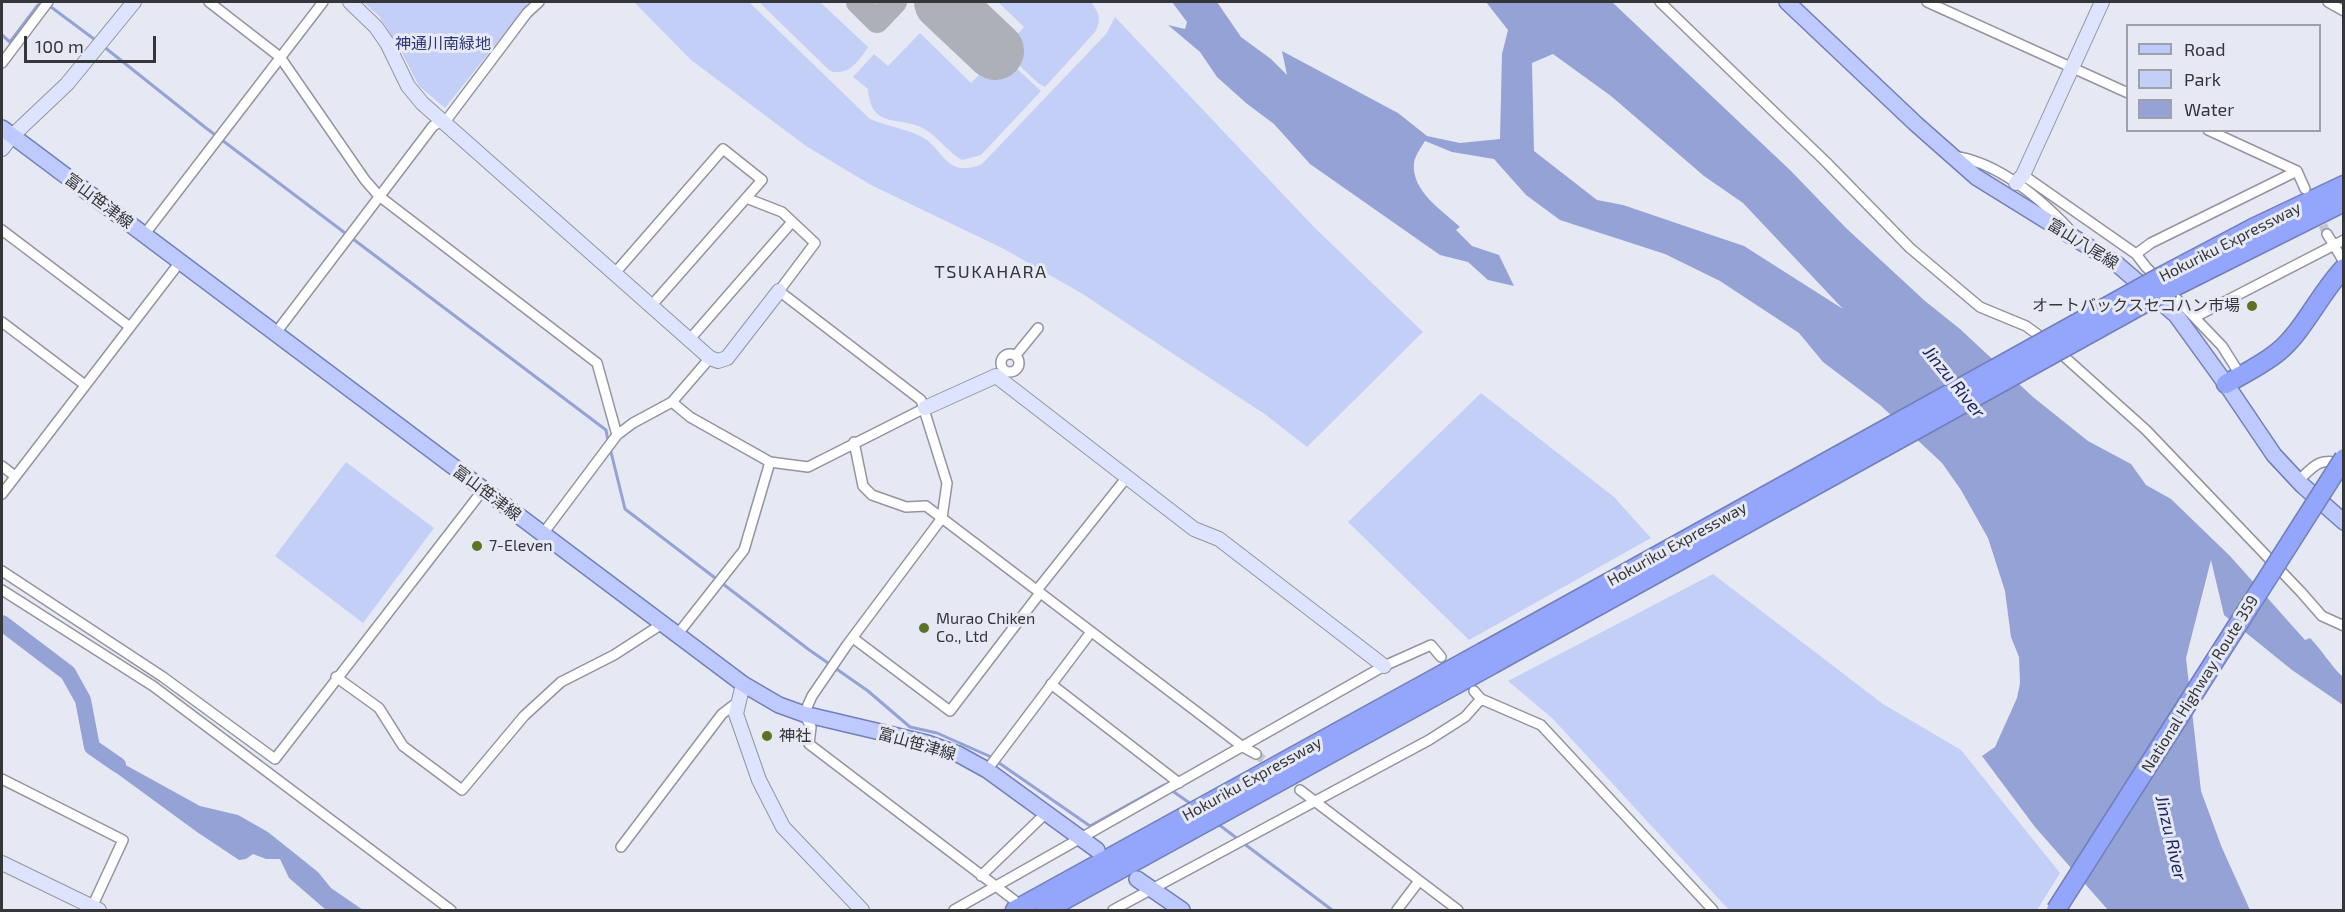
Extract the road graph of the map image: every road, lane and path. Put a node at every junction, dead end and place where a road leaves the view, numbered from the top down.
1 (48, 2) edge
2 (134, 2) edge
3 (209, 2) edge
4 (323, 2) edge
5 (350, 2) edge
6 (539, 2) edge
7 (1660, 2) edge
8 (1787, 2) edge
9 (1927, 2) edge
10 (2102, 2) edge
11 (2328, 2) edge
12 (2343, 11) edge
13 (280, 57) junction
14 (2, 63) edge
15 (2072, 67) junction
16 (2126, 93) edge
17 (441, 122) junction
18 (7, 132) edge
19 (2212, 132) edge
20 (2, 149) edge
21 (1952, 156) junction
22 (2297, 171) junction
23 (2020, 179) junction
24 (2343, 185) edge
25 (2306, 189) dead end
26 (379, 196) junction
27 (746, 198) junction
28 (2343, 202) edge
29 (792, 222) junction
30 (2, 230) edge
31 (2327, 234) tunnel mouth
32 (144, 236) junction
33 (2343, 240) edge
34 (2083, 243) junction
35 (2332, 246) junction
36 (2136, 254) junction
37 (2343, 261) edge
38 (180, 262) junction
39 (2343, 268) edge
40 (615, 273) junction
41 (2167, 282) junction
42 (779, 291) junction
43 (652, 305) junction
44 (2195, 317) junction
45 (2, 322) edge
46 (130, 327) junction
47 (1038, 328) dead end
48 (275, 334) junction
49 (690, 339) junction
50 (710, 358) junction
51 (1002, 374) junction
52 (2234, 380) junction
53 (85, 385) junction
54 (672, 402) junction
55 (925, 408) junction
56 (617, 435) junction
57 (854, 442) junction
58 (2343, 458) edge
59 (770, 462) junction
60 (2343, 464) edge
61 (2, 466) edge
62 (15, 476) junction
63 (1127, 477) junction
64 (2298, 481) junction
65 (2343, 481) edge
66 (483, 490) junction
67 (2, 494) edge
68 (942, 518) junction
69 (2343, 522) edge
70 (542, 535) junction
71 (2, 571) edge
72 (2, 590) edge
73 (1038, 592) junction
74 (662, 624) junction
75 (2343, 626) edge
76 (1091, 632) junction
77 (677, 635) junction
78 (853, 638) junction
79 (1441, 657) dead end
80 (1488, 658) junction
81 (1384, 666) junction
82 (336, 677) junction
83 (742, 684) junction
84 (1051, 684) junction
85 (1474, 692) dead end
86 (1481, 699) junction
87 (739, 701) junction
88 (804, 714) junction
89 (1243, 747) junction
90 (1256, 754) tunnel mouth
91 (987, 770) junction
92 (2, 779) edge
93 (1179, 783) junction
94 (1300, 790) dead end
95 (1314, 801) junction
96 (1046, 813) junction
97 (1082, 838) junction
98 (621, 847) dead end
99 (1097, 850) dead end
100 (2, 863) edge
101 (981, 876) junction
102 (1137, 879) dead end
103 (1419, 881) junction
104 (995, 886) junction
105 (1152, 889) junction
106 (1014, 905) edge
107 (95, 909) edge
108 (451, 910) edge
109 (861, 910) edge
110 (954, 910) edge
111 (1046, 910) edge
112 (1113, 910) edge
113 (1182, 910) edge
114 (1397, 910) edge
115 (1458, 910) edge
116 (1713, 910) edge
117 (2056, 910) edge
118 (2069, 910) edge

1 - 14 street
2 - 18 street
3 - 13 street
4 - 13 street
5 - 17 street
6 - 17 street
7 - 75 street
8 - 21 main road, 富山八尾線
9 - 15 street
10 - 15 street
11 - 12 street
13 - 26 street
13 - 32 street
15 - 16 street
15 - 23 street
17 - 26 street
17 - 40 street
18 - 20 street
18 - 32 main road, 富山笹津線
19 - 22 street
21 - 23 street
21 - 34 main road, 富山八尾線
22 - 25 street
22 - 36 street
23 - 34 street
23 - 36 street
24 - 41 highway, Hokuriku Expressway
26 - 48 street
26 - 56 street
27 - 29 street
27 - 40 street
27 - 43 street
28 - 41 highway, Hokuriku Expressway
29 - 42 street
29 - 49 street
30 - 46 street
31 - 35 street
32 - 38 main road, 富山笹津線
33 - 35 street
34 - 52 main road, 富山八尾線
35 - 37 street
35 - 44 street
36 - 44 street
38 - 46 street
38 - 48 main road, 富山笹津線
39 - 52 highway
40 - 43 street
41 - 80 highway, Hokuriku Expressway, bridge
42 - 50 street
42 - 55 street
43 - 49 street
44 - 52 street
45 - 53 street
46 - 53 street
47 - 51 street
48 - 66 main road, 富山笹津線
49 - 50 street
50 - 54 street
51 - 55 street
51 - 63 street
52 - 64 main road, 富山八尾線
53 - 62 street
54 - 56 street
54 - 59 street
55 - 57 street
55 - 68 street
56 - 70 street
57 - 59 street
57 - 68 street
58 - 117 highway, National Highway Route 359, bridge
59 - 77 street
60 - 64 street
61 - 62 street
62 - 67 street
63 - 73 street
63 - 81 street
64 - 69 main road, 富山八尾線
65 - 118 highway, National Highway Route 359
66 - 70 main road, 富山笹津線
66 - 82 street
68 - 73 street
68 - 78 street
70 - 74 main road, 富山笹津線
71 - 82 street
72 - 108 street
73 - 76 street
73 - 78 street
74 - 77 main road, 富山笹津線
74 - 82 street
76 - 84 street
76 - 89 street
77 - 83 main road, 富山笹津線
78 - 88 street
79 - 81 street
80 - 106 highway, Hokuriku Expressway
80 - 111 highway, Hokuriku Expressway
81 - 89 street
83 - 87 street
83 - 88 main road, 富山笹津線
84 - 91 street
84 - 93 street
85 - 86 street
86 - 95 street
86 - 116 street
87 - 98 street
87 - 109 street
88 - 91 main road, 富山笹津線
88 - 101 street
89 - 90 street
89 - 93 street
91 - 96 main road, 富山笹津線
92 - 107 street
93 - 97 street
94 - 95 street
95 - 103 street
95 - 105 street
96 - 97 main road, 富山笹津線
96 - 101 street
97 - 99 main road, 富山笹津線
97 - 104 street
100 - 107 street
101 - 104 street
102 - 105 main road
103 - 114 street
103 - 115 street
104 - 106 street
104 - 110 street
105 - 112 street
105 - 113 main road

